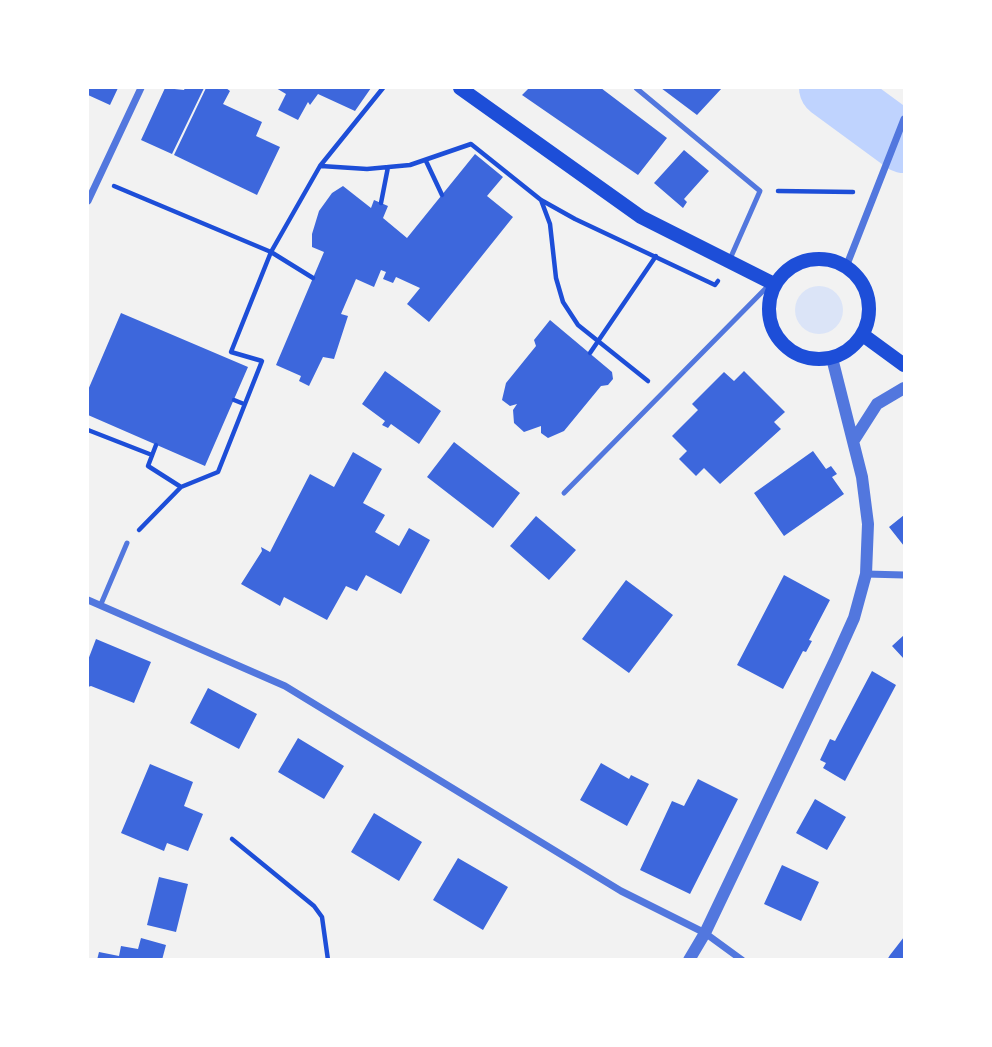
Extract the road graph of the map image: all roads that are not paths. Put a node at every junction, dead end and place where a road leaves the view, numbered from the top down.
1 (141, 88) edge
2 (460, 88) edge
3 (636, 88) edge
4 (905, 119) edge
5 (88, 201) edge
6 (729, 262) junction
7 (846, 267) junction
8 (773, 283) junction
9 (863, 335) junction
10 (832, 358) junction
11 (905, 365) edge
12 (905, 388) edge
13 (854, 440) junction
14 (564, 493) dead end
15 (127, 543) road end
16 (866, 574) junction
17 (905, 575) edge
18 (88, 600) edge
19 (101, 604) junction
20 (705, 933) junction
21 (688, 960) edge
22 (742, 960) edge

1 - 5 street
2 - 6 main road
3 - 6 lane
4 - 7 street
6 - 8 main road
7 - 8 main road
7 - 9 main road
8 - 10 main road
8 - 14 lane
9 - 10 main road
9 - 11 main road
10 - 13 street
12 - 13 street
13 - 16 street
15 - 19 lane
16 - 17 street
16 - 20 street
18 - 19 street
19 - 20 street
20 - 21 street
20 - 22 street

